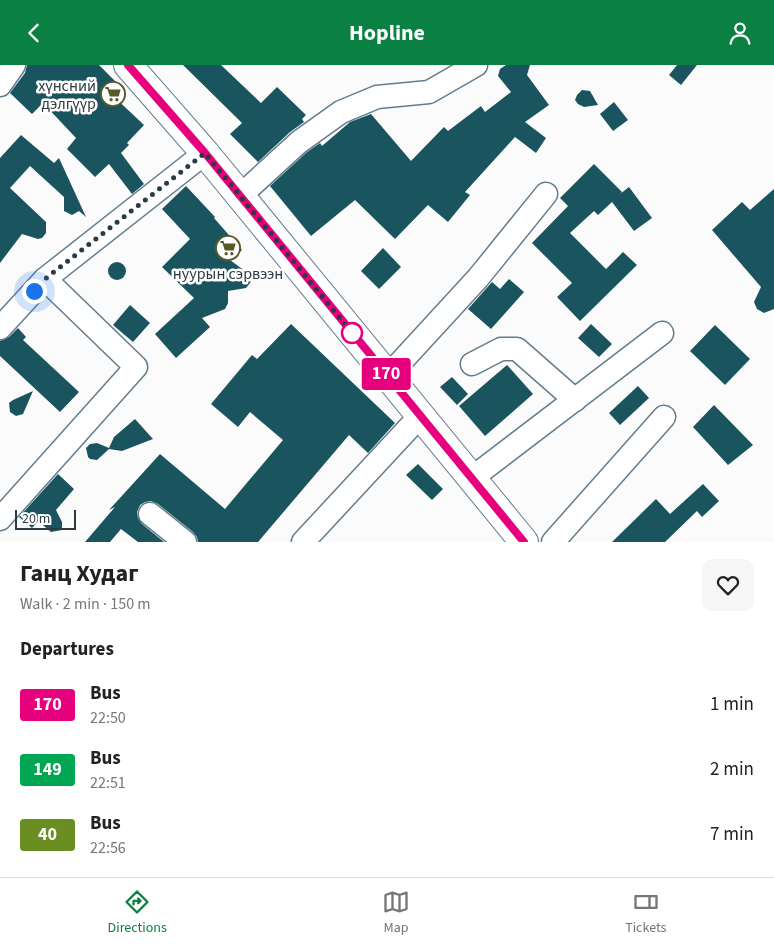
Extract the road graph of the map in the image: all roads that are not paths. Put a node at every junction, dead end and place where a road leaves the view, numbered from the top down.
1 (14, 65) edge
2 (128, 65) edge
3 (476, 65) edge
4 (0, 85) edge
5 (205, 153) junction
6 (546, 194) dead end
7 (240, 196) junction
8 (45, 279) junction
9 (0, 327) edge
10 (662, 333) dead end
11 (472, 364) dead end
12 (388, 376) junction
13 (575, 400) junction
14 (420, 416) junction
15 (664, 417) dead end
16 (472, 479) junction
17 (150, 514) dead end
18 (0, 519) edge
19 (186, 542) edge
20 (303, 542) edge
21 (524, 542) edge
22 (553, 542) edge

1 - 4 street
2 - 5 main road
3 - 7 street
5 - 7 main road
5 - 8 street
6 - 12 street
7 - 12 main road
8 - 9 street
8 - 18 street
10 - 13 street
11 - 13 street
12 - 14 main road
13 - 16 street
14 - 16 main road
14 - 20 street
15 - 22 street
16 - 21 main road
17 - 19 street

